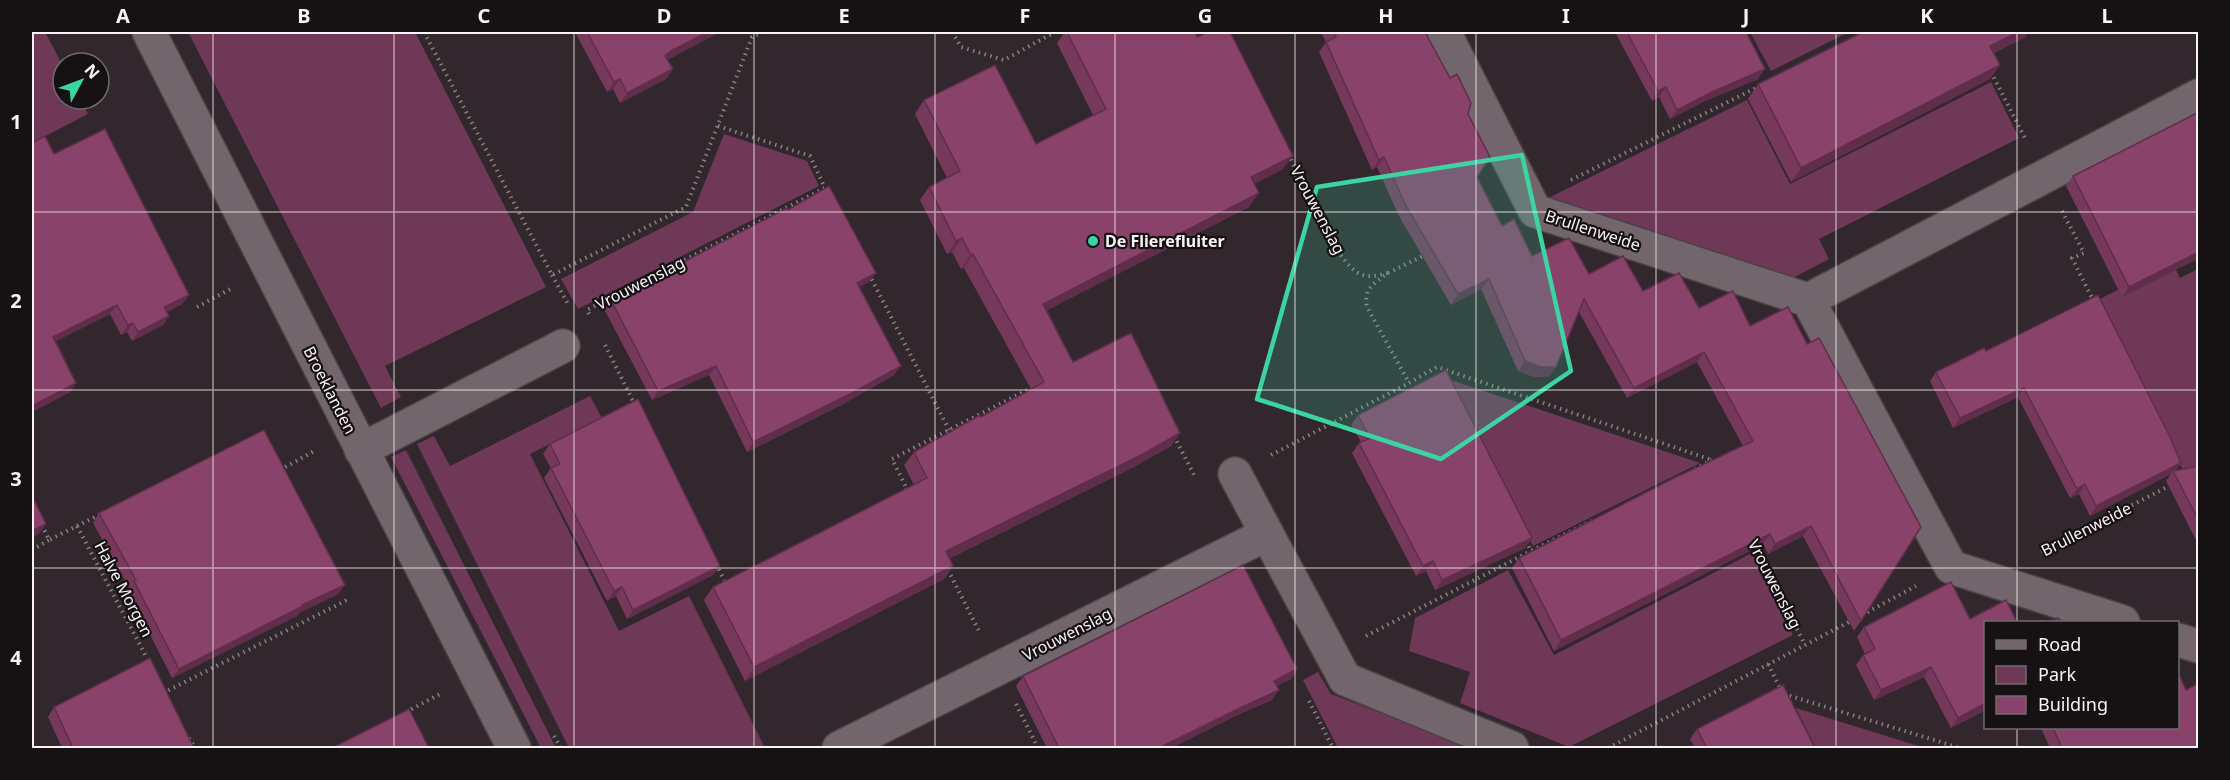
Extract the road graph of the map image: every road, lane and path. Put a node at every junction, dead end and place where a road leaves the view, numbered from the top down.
1 (149, 32) edge
2 (424, 32) edge
3 (763, 32) edge
4 (952, 32) edge
5 (1055, 32) edge
6 (1444, 32) edge
7 (1989, 68) edge
8 (1765, 83) edge
9 (2199, 96) edge
10 (718, 126) junction
11 (1285, 148) edge
12 (2045, 177) junction
13 (825, 188) junction
14 (831, 199) edge
15 (1529, 201) junction
16 (1429, 253) edge
17 (868, 272) edge
18 (1388, 273) junction
19 (236, 286) dead end
20 (1809, 300) junction
21 (2093, 300) edge
22 (197, 307) dead end
23 (592, 321) dead end
24 (603, 341) dead end
25 (563, 346) dead end
26 (1437, 367) junction
27 (1443, 377) edge
28 (1042, 383) edge
29 (1409, 383) junction
30 (640, 414) edge
31 (949, 430) junction
32 (1171, 431) edge
33 (361, 450) junction
34 (1712, 460) junction
35 (1718, 470) edge
36 (1691, 471) edge
37 (1235, 474) junction
38 (2174, 483) edge
39 (907, 489) junction
40 (897, 494) edge
41 (913, 499) edge
42 (108, 510) edge
43 (1595, 519) edge
44 (40, 523) edge
45 (77, 526) junction
46 (1521, 531) edge
47 (1267, 534) junction
48 (49, 540) junction
49 (1754, 542) edge
50 (32, 550) edge
51 (1531, 551) junction
52 (715, 561) edge
53 (945, 563) edge
54 (1952, 567) junction
55 (735, 576) edge
56 (1987, 580) junction
57 (347, 600) dead end
58 (2120, 621) edge
59 (2179, 640) edge
60 (1805, 645) junction
61 (2199, 646) edge
62 (1331, 654) junction
63 (1768, 664) junction
64 (998, 669) junction
65 (154, 671) edge
66 (1304, 692) dead end
67 (1783, 693) junction
68 (170, 701) edge
69 (1788, 703) edge
70 (185, 730) edge
71 (195, 748) edge
72 (514, 748) edge
73 (839, 748) edge
74 (1038, 748) edge
75 (1333, 748) edge
76 (1512, 748) edge
77 (1608, 748) edge
78 (1960, 748) edge

1 - 33 street, Broeklanden
2 - 10 path
3 - 10 path
4 - 5 path
6 - 15 street, Brullenweide
7 - 12 path
8 - 15 path
9 - 12 street
10 - 13 path
11 - 18 path, Vrouwenslag
12 - 20 street
12 - 21 path
13 - 14 path
13 - 23 path, Vrouwenslag
15 - 20 street, Brullenweide
16 - 18 path
17 - 31 path
18 - 29 path
19 - 22 path
20 - 54 street
24 - 30 path
25 - 33 street
26 - 27 path
26 - 29 path
26 - 34 path
28 - 31 path
29 - 37 path
31 - 39 path
32 - 37 path
33 - 72 street, Broeklanden
34 - 35 path
34 - 36 path
37 - 47 street
38 - 56 path, Brullenweide
39 - 40 path
39 - 41 path
42 - 45 path
43 - 51 path
44 - 48 path
45 - 48 path
45 - 65 path, Halve Morgen
46 - 51 path
47 - 62 street
47 - 64 street, Vrouwenslag
48 - 50 path
49 - 60 path, Vrouwenslag
51 - 62 path
52 - 55 path
53 - 64 path
54 - 56 street
54 - 60 path
56 - 58 street
57 - 68 path
59 - 61 street
60 - 63 path
62 - 76 street
63 - 67 path
63 - 77 path
64 - 73 street, Vrouwenslag
64 - 74 path
66 - 75 path
67 - 69 path
67 - 78 path
70 - 71 path

